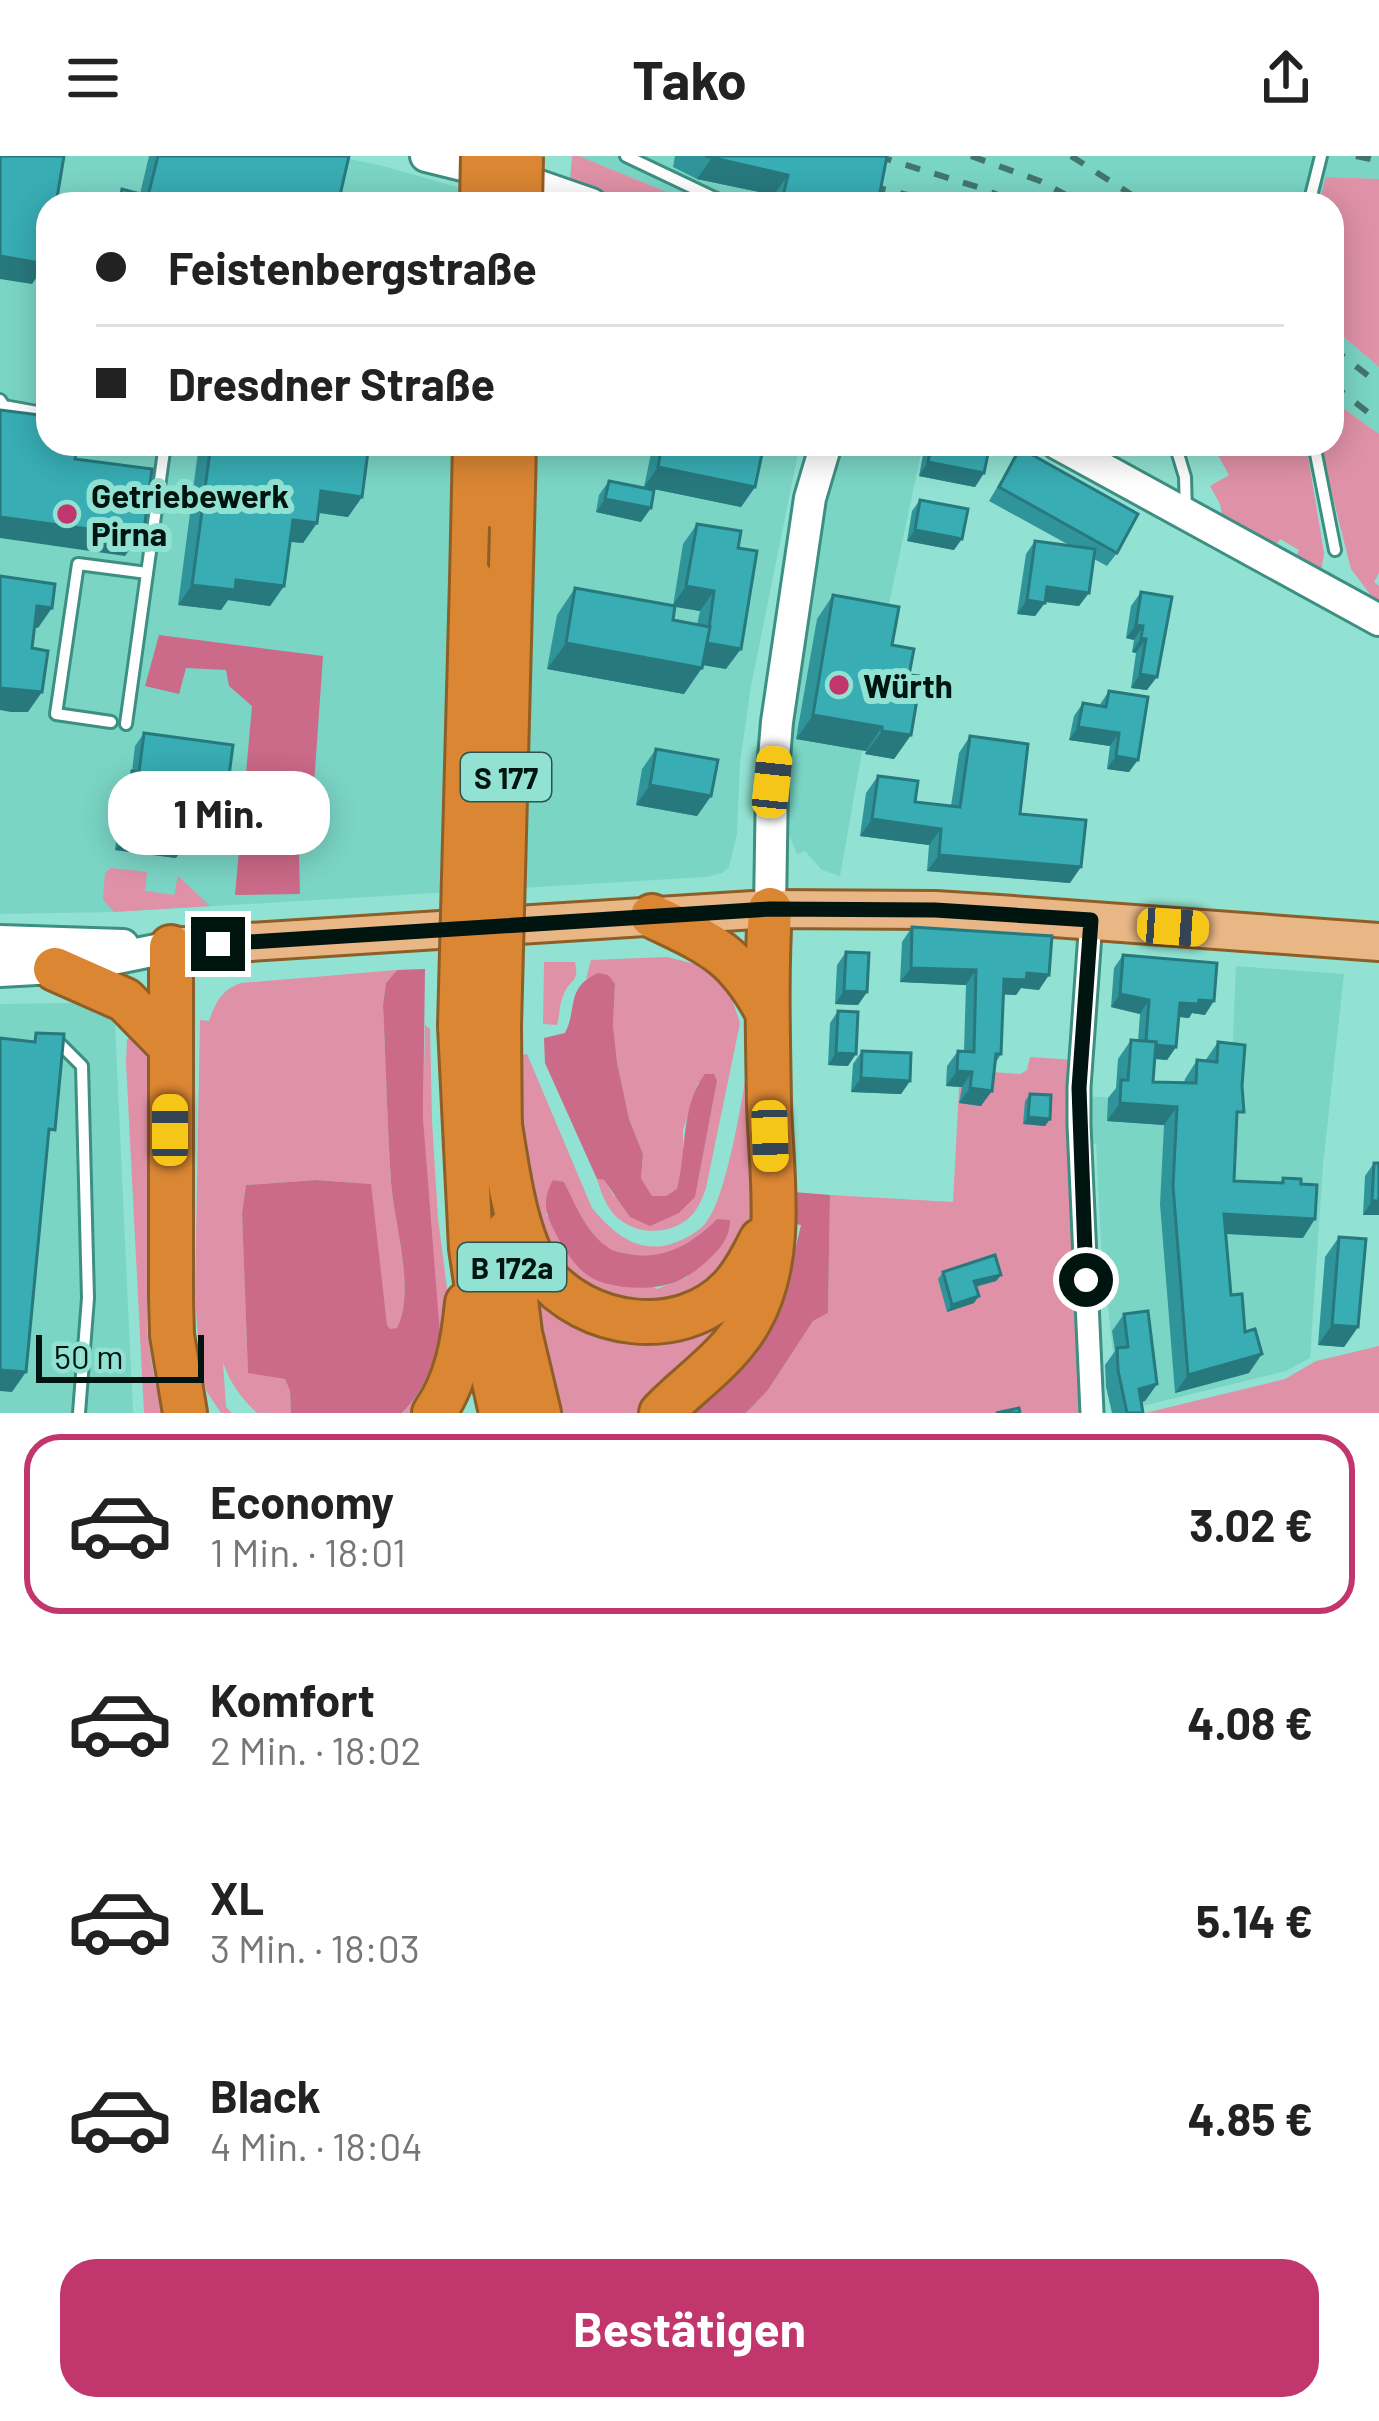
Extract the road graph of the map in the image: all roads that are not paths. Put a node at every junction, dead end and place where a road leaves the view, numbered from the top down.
1 (426, 156) edge
2 (483, 156) edge
3 (521, 156) edge
4 (626, 156) edge
5 (663, 156) edge
6 (1321, 156) edge
7 (659, 172) junction
8 (482, 192) edge
9 (520, 192) edge
10 (556, 192) edge
11 (702, 192) edge
12 (1312, 192) edge
13 (0, 400) edge
14 (36, 412) edge
15 (163, 456) edge
16 (476, 456) edge
17 (513, 456) edge
18 (822, 456) edge
19 (1080, 456) edge
20 (1179, 456) edge
21 (1316, 456) edge
22 (1187, 515) junction
23 (1335, 550) dead end
24 (147, 573) junction
25 (1379, 620) edge
26 (111, 722) dead end
27 (126, 724) dead end
28 (770, 909) junction
29 (652, 916) junction
30 (1091, 920) junction
31 (0, 941) edge
32 (1379, 942) edge
33 (171, 947) junction
34 (63, 960) junction
35 (0, 971) edge
36 (767, 1013) junction
37 (480, 1026) junction
38 (38, 1042) edge
39 (170, 1046) junction
40 (499, 1119) junction
41 (772, 1205) junction
42 (471, 1248) junction
43 (176, 1363) junction
44 (79, 1413) edge
45 (185, 1413) edge
46 (207, 1413) edge
47 (434, 1413) edge
48 (500, 1413) edge
49 (539, 1413) edge
50 (661, 1413) edge
51 (1092, 1413) edge

1 - 10 street
2 - 8 highway, bridge
3 - 9 highway, bridge
4 - 7 lane
5 - 7 lane
6 - 12 lane
7 - 11 lane
13 - 14 lane
15 - 24 lane
16 - 37 highway, S 177, bridge
17 - 37 highway, S 177, bridge
18 - 28 street
19 - 22 street
20 - 22 lane
21 - 23 lane
22 - 25 street
24 - 26 lane
24 - 27 lane
28 - 29 main road
28 - 30 main road
28 - 36 highway
29 - 33 main road
29 - 36 highway
30 - 32 main road
30 - 51 street
31 - 34 street
33 - 34 street
33 - 39 highway
34 - 35 street
34 - 39 highway
36 - 41 highway
37 - 40 highway, B 172a
37 - 42 highway, B 172a
38 - 44 lane
39 - 43 highway
40 - 41 highway
40 - 49 highway, B 172a
41 - 50 highway
42 - 47 highway
42 - 48 highway, B 172a
43 - 45 highway
43 - 46 highway

